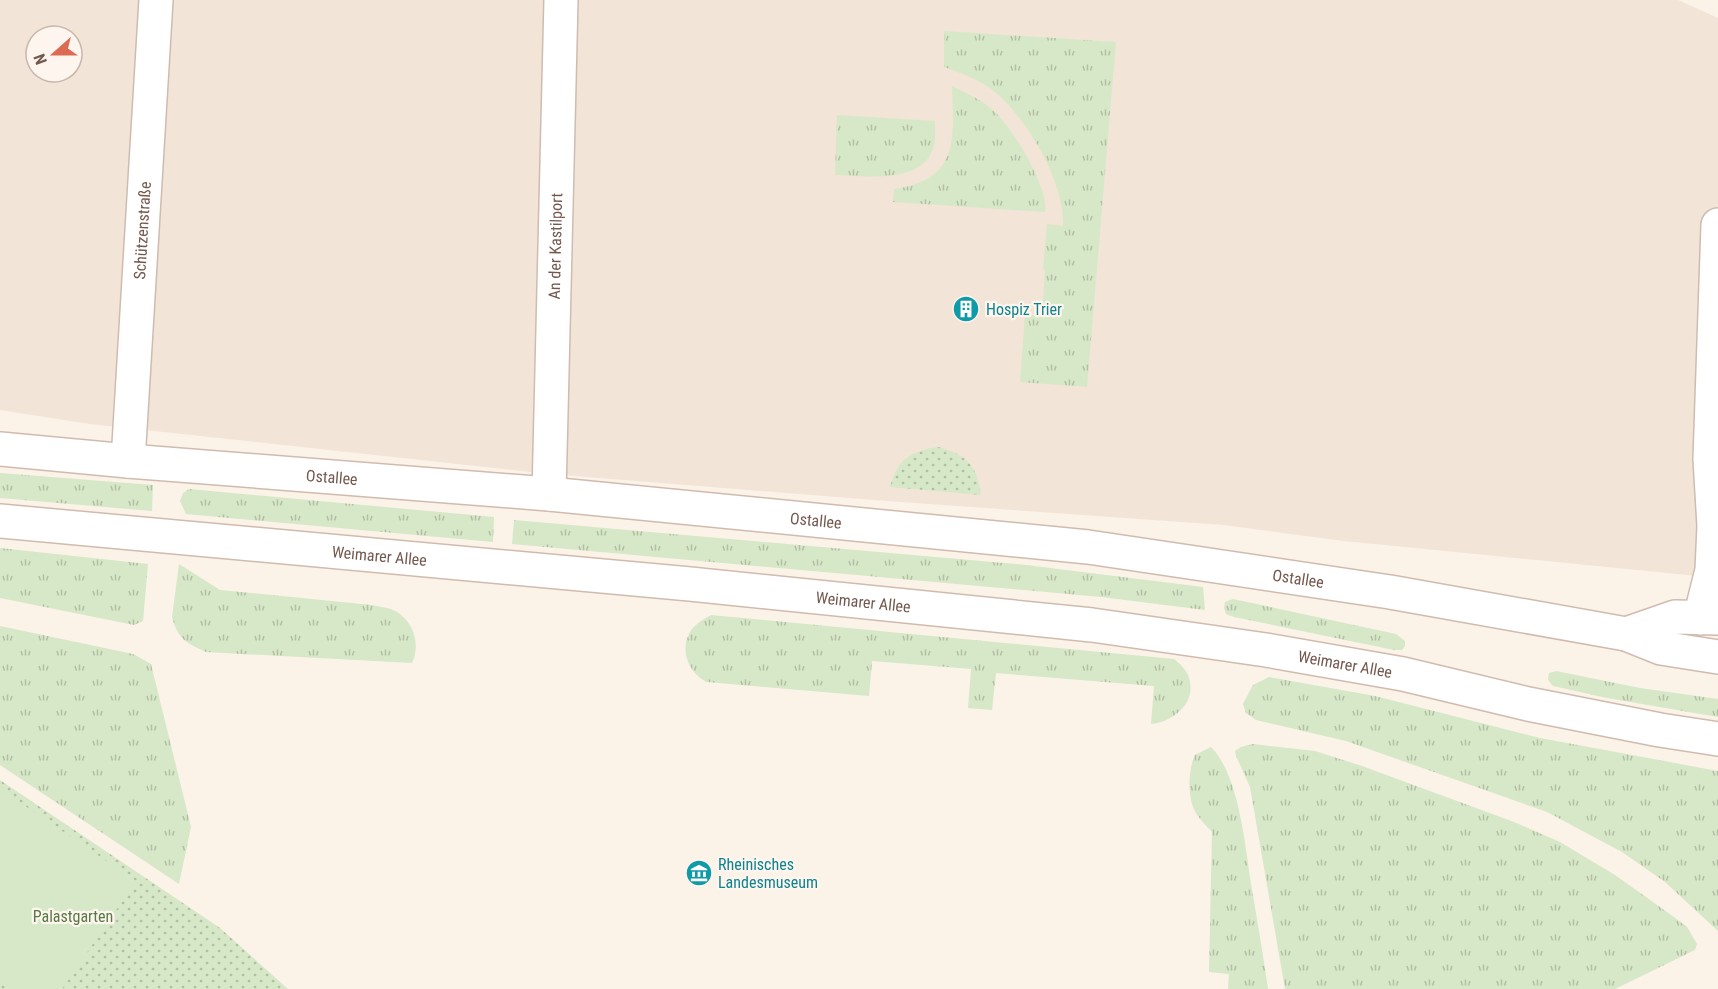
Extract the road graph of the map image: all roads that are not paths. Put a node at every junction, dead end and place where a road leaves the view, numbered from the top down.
1 (156, 0) edge
2 (561, 0) edge
3 (1718, 225) edge
4 (0, 449) edge
5 (128, 461) junction
6 (549, 494) junction
7 (0, 521) edge
8 (1716, 530) edge
9 (1709, 618) edge
10 (1626, 634) junction
11 (1718, 657) edge
12 (1718, 739) edge

1 - 5 main road, Schützenstraße
2 - 6 main road, An der Kastilport
3 - 8 main road
4 - 5 main road, Ostallee
5 - 6 main road, Ostallee
6 - 10 main road, Ostallee
7 - 12 main road, Weimarer Allee
8 - 9 main road
9 - 10 main road
10 - 11 main road, Ostallee

